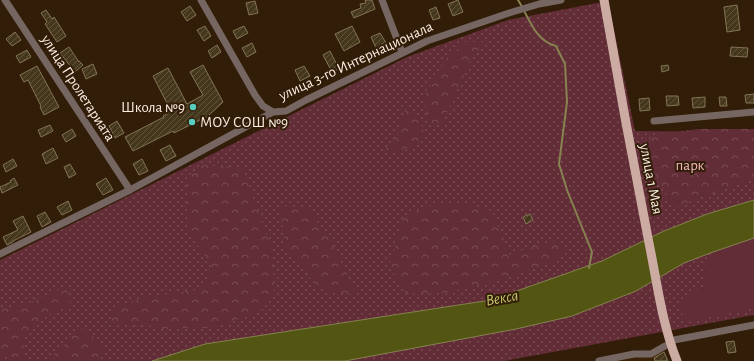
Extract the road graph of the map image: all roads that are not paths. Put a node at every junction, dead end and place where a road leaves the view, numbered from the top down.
1 (5, 0) edge
2 (200, 0) edge
3 (382, 0) edge
4 (561, 0) edge
5 (604, 0) edge
6 (402, 52) junction
7 (273, 112) junction
8 (754, 112) edge
9 (654, 121) dead end
10 (130, 190) junction
11 (0, 254) edge
12 (754, 325) edge
13 (674, 340) dead end
14 (665, 346) dead end
15 (599, 361) edge
16 (678, 361) edge

1 - 10 street, улица Пролетариата
2 - 7 street
3 - 6 street
4 - 6 street, улица 3-го Интернационала
5 - 16 main road, улица 1 Мая
6 - 7 street, улица 3-го Интернационала
7 - 10 street, улица 3-го Интернационала
8 - 9 street
10 - 11 street, улица 3-го Интернационала
12 - 13 street
14 - 15 street

